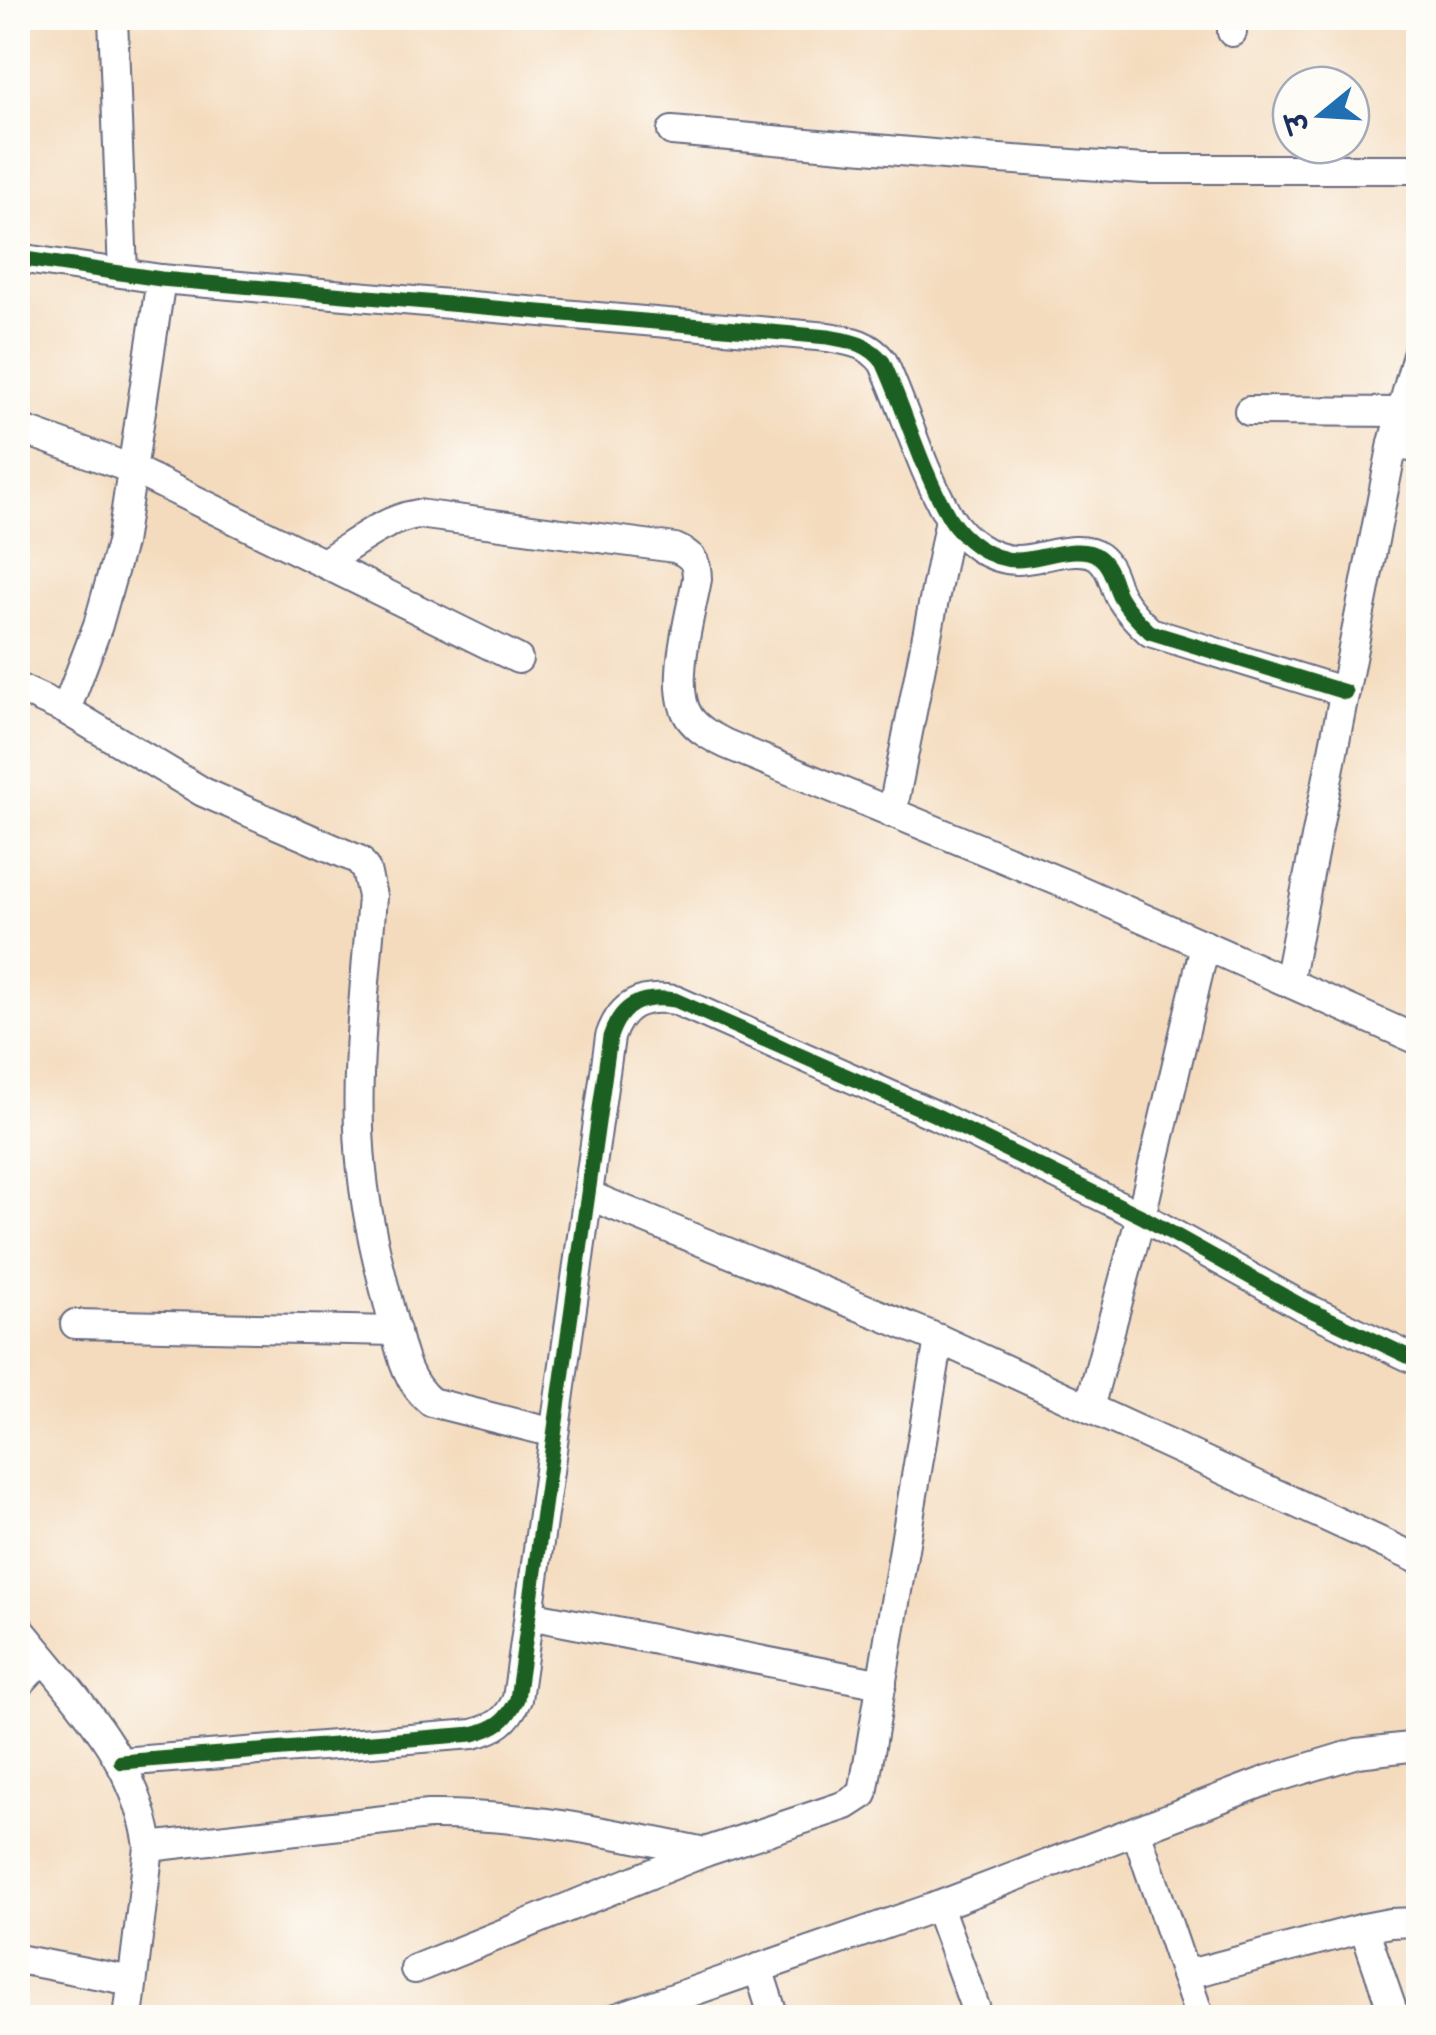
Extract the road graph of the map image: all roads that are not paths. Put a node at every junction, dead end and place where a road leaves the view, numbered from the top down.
1 (112, 18) edge
2 (672, 131) dead end
3 (1418, 170) edge
4 (18, 258) edge
5 (123, 273) junction
6 (161, 278) junction
7 (1418, 352) edge
8 (1249, 411) dead end
9 (1404, 412) junction
10 (18, 428) edge
11 (1406, 446) edge
12 (132, 469) junction
13 (950, 519) junction
14 (324, 563) junction
15 (518, 659) dead end
16 (18, 688) edge
17 (1345, 692) junction
18 (66, 710) junction
19 (892, 813) junction
20 (1205, 945) junction
21 (1288, 982) junction
22 (1418, 1040) edge
23 (588, 1194) junction
24 (1141, 1216) junction
25 (75, 1324) dead end
26 (396, 1331) junction
27 (939, 1339) junction
28 (1418, 1361) edge
29 (1089, 1408) junction
30 (554, 1433) junction
31 (1418, 1558) edge
32 (528, 1615) junction
33 (18, 1628) edge
34 (42, 1658) junction
35 (882, 1684) junction
36 (18, 1685) edge
37 (1418, 1746) edge
38 (121, 1762) junction
39 (1136, 1831) junction
40 (149, 1846) junction
41 (704, 1852) junction
42 (938, 1906) junction
43 (1418, 1922) edge
44 (1364, 1928) junction
45 (18, 1959) edge
46 (758, 1968) junction
47 (415, 1969) dead end
48 (1186, 1975) junction
49 (132, 1981) junction
50 (623, 2016) edge
51 (128, 2018) edge
52 (774, 2018) edge
53 (980, 2018) edge
54 (1200, 2018) edge
55 (1394, 2018) edge

1 - 5 street
2 - 3 street
4 - 5 street
5 - 6 street
6 - 12 street
6 - 13 street
7 - 9 street
8 - 9 street
9 - 11 street
10 - 12 street
11 - 17 street
12 - 14 street
12 - 18 street
13 - 17 street
13 - 19 street
14 - 15 street
14 - 19 street
16 - 18 street
17 - 21 street
18 - 26 street
19 - 20 street
20 - 21 street
20 - 24 street
21 - 22 street
23 - 24 street
23 - 27 street
23 - 30 street
24 - 28 street
24 - 29 street
25 - 26 street
26 - 30 street
27 - 29 street
27 - 35 street
29 - 31 street
30 - 32 street
32 - 35 street
32 - 38 street
33 - 34 street
34 - 36 street
34 - 38 street
35 - 41 street
37 - 39 street
38 - 40 street
39 - 42 street
39 - 48 street
40 - 41 street
40 - 49 street
41 - 47 street
42 - 46 street
42 - 53 street
43 - 44 street
44 - 48 street
44 - 55 street
45 - 49 street
46 - 50 street
46 - 52 street
48 - 54 street
49 - 51 street

